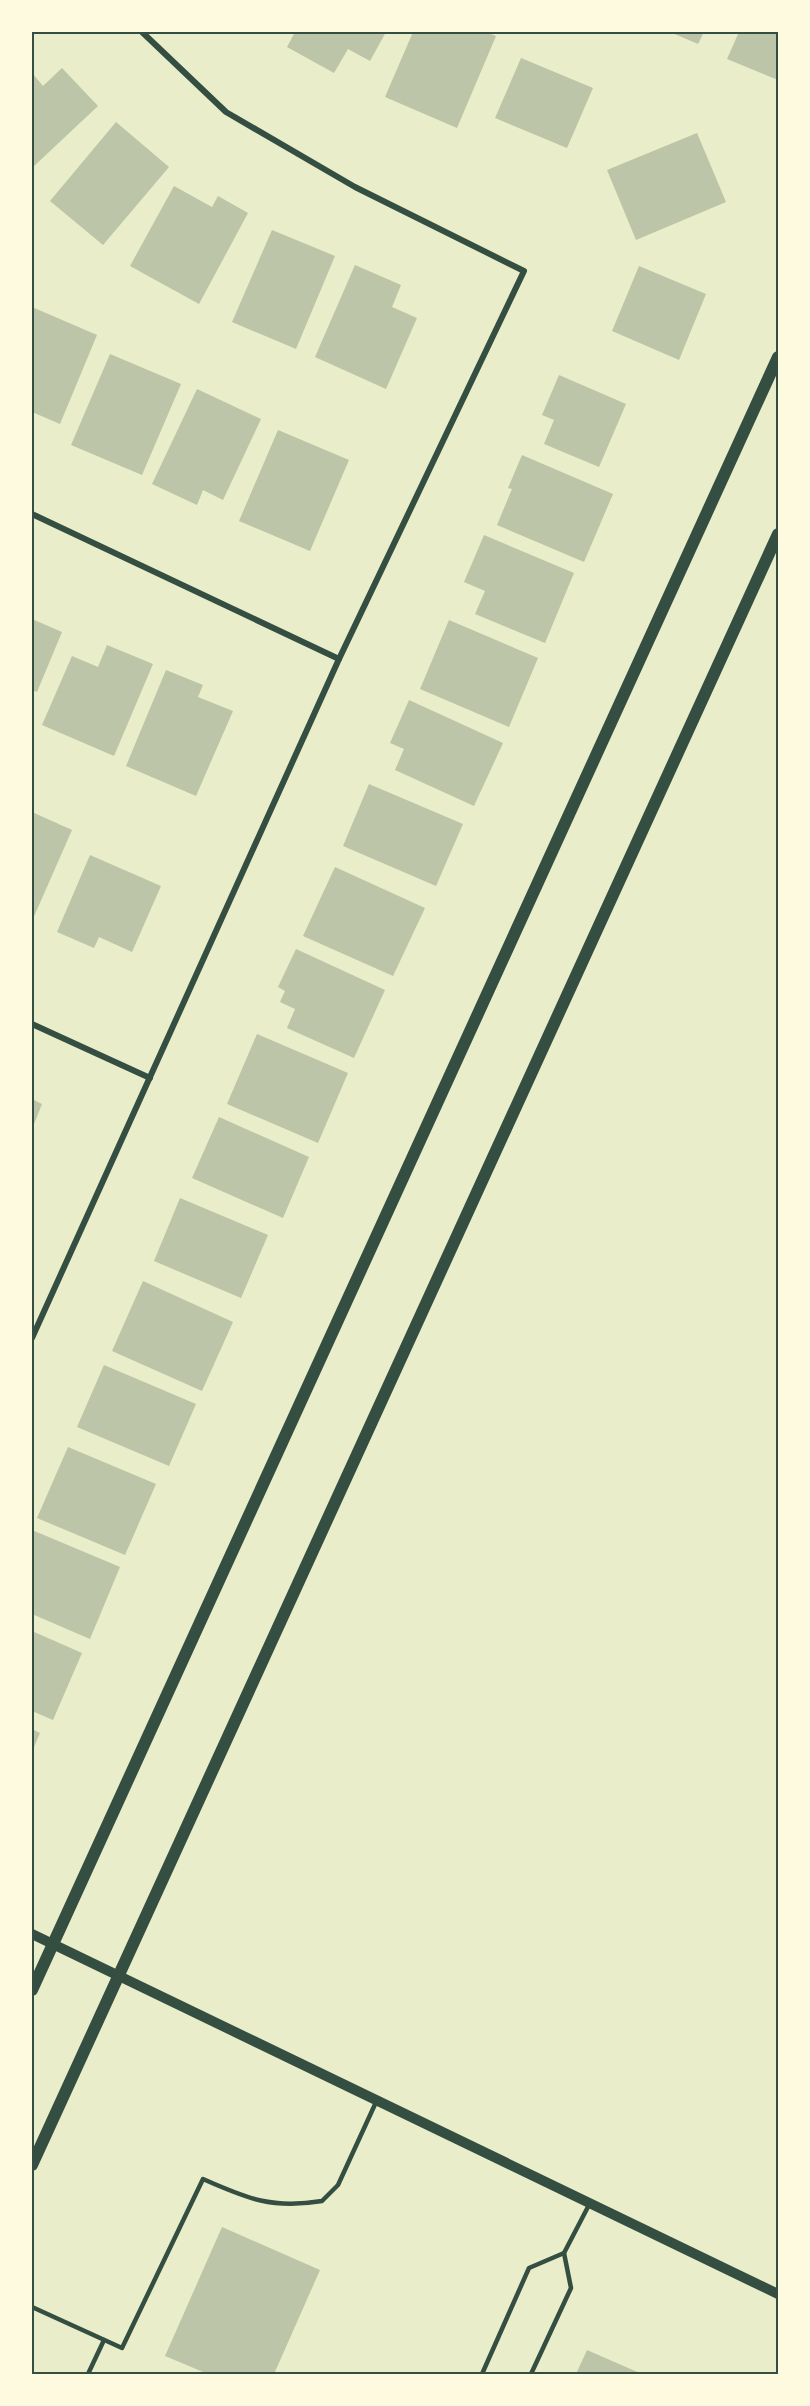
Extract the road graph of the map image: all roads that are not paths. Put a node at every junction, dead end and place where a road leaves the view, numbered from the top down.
1 (142, 32) edge
2 (778, 357) edge
3 (32, 514) edge
4 (778, 534) edge
5 (339, 659) junction
6 (32, 1024) edge
7 (150, 1078) junction
8 (32, 1338) edge
9 (32, 1934) edge
10 (52, 1943) junction
11 (117, 1975) junction
12 (32, 1990) edge
13 (377, 2100) junction
14 (32, 2164) edge
15 (590, 2203) junction
16 (564, 2253) junction
17 (778, 2294) edge
18 (32, 2307) edge
19 (104, 2340) junction
20 (88, 2374) edge
21 (482, 2374) edge
22 (531, 2374) edge

1 - 5 street
2 - 10 main road
3 - 5 street
4 - 11 main road
5 - 7 street
6 - 7 street
7 - 8 street
9 - 10 street
10 - 11 street
10 - 12 main road
11 - 13 street
11 - 14 main road
13 - 15 street
13 - 19 lane
15 - 16 lane
15 - 17 street
16 - 21 lane
16 - 22 lane
18 - 19 lane
19 - 20 lane

